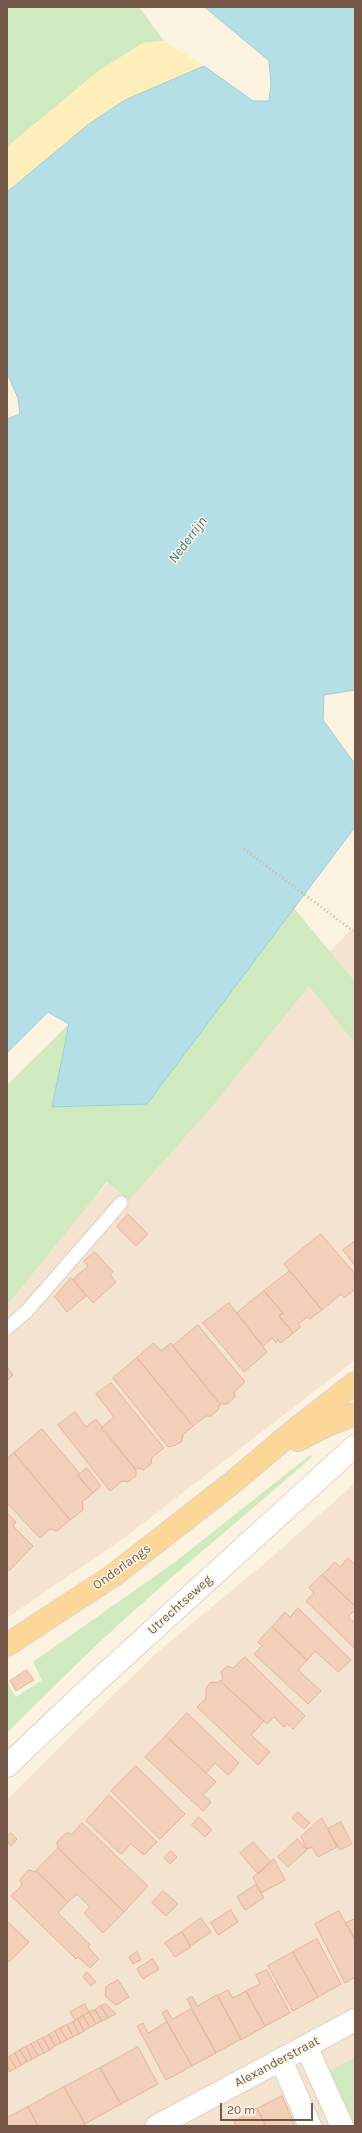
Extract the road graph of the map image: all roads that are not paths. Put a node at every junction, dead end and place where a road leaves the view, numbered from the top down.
1 (121, 1203) dead end
2 (7, 1328) edge
3 (355, 1383) edge
4 (355, 1414) edge
5 (355, 1446) edge
6 (233, 1482) junction
7 (7, 1645) edge
8 (7, 1766) edge
9 (355, 2020) edge
10 (306, 2046) junction
11 (281, 2060) junction
12 (156, 2126) edge
13 (310, 2126) edge
14 (342, 2126) edge

1 - 2 lane
3 - 6 main road, Onderlangs
4 - 6 main road, Onderlangs
5 - 8 street, Utrechtseweg
6 - 7 main road, Onderlangs
9 - 10 street, Alexanderstraat
10 - 11 street, Alexanderstraat
10 - 14 street
11 - 12 street, Alexanderstraat
11 - 13 street

